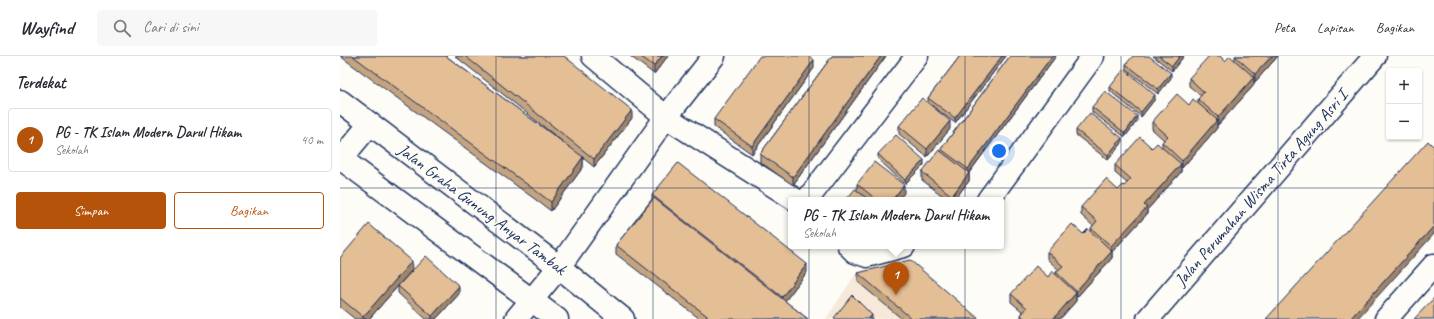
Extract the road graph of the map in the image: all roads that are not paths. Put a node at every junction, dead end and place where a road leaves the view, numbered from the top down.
1 (593, 56) edge
2 (714, 56) edge
3 (918, 56) edge
4 (1093, 56) edge
5 (1375, 56) edge
6 (340, 101) edge
7 (666, 117) junction
8 (370, 124) junction
9 (340, 159) edge
10 (791, 197) edge
11 (809, 197) edge
12 (990, 197) edge
13 (852, 249) edge
14 (893, 249) edge
15 (1434, 264) edge
16 (559, 267) junction
17 (532, 299) junction
18 (516, 319) edge
19 (557, 319) edge
20 (623, 319) edge
21 (1148, 319) edge
22 (1386, 319) edge

1 - 7 street
2 - 7 street
3 - 11 street
4 - 12 street
5 - 21 street, Jalan Perumahan Wisma Tirta Agung Asri I
6 - 8 street, Jalan Graha Gunung Anyar Tambak
7 - 10 street
7 - 16 street
8 - 9 street
8 - 16 street, Jalan Graha Gunung Anyar Tambak
9 - 17 street
13 - 14 street
15 - 22 street
16 - 17 street
16 - 20 street, Jalan Graha Gunung Anyar Tambak
17 - 18 street
17 - 19 street

